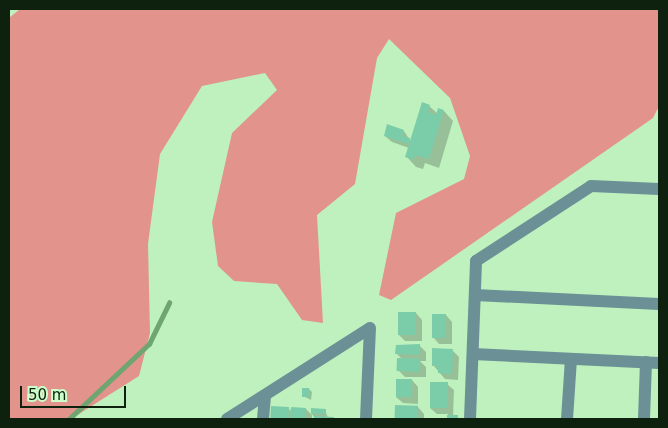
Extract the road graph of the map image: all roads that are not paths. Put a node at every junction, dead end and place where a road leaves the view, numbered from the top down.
1 (659, 189) edge
2 (475, 295) junction
3 (659, 304) edge
4 (473, 354) junction
5 (571, 359) junction
6 (653, 363) edge
7 (265, 396) junction
8 (227, 419) edge
9 (264, 419) edge
10 (366, 419) edge
11 (470, 419) edge
12 (567, 419) edge
13 (644, 419) edge

1 - 2 street
2 - 3 street
2 - 4 street
4 - 5 street
4 - 11 street
5 - 6 street
5 - 12 street
6 - 13 street
7 - 8 street
7 - 9 street
7 - 10 street

